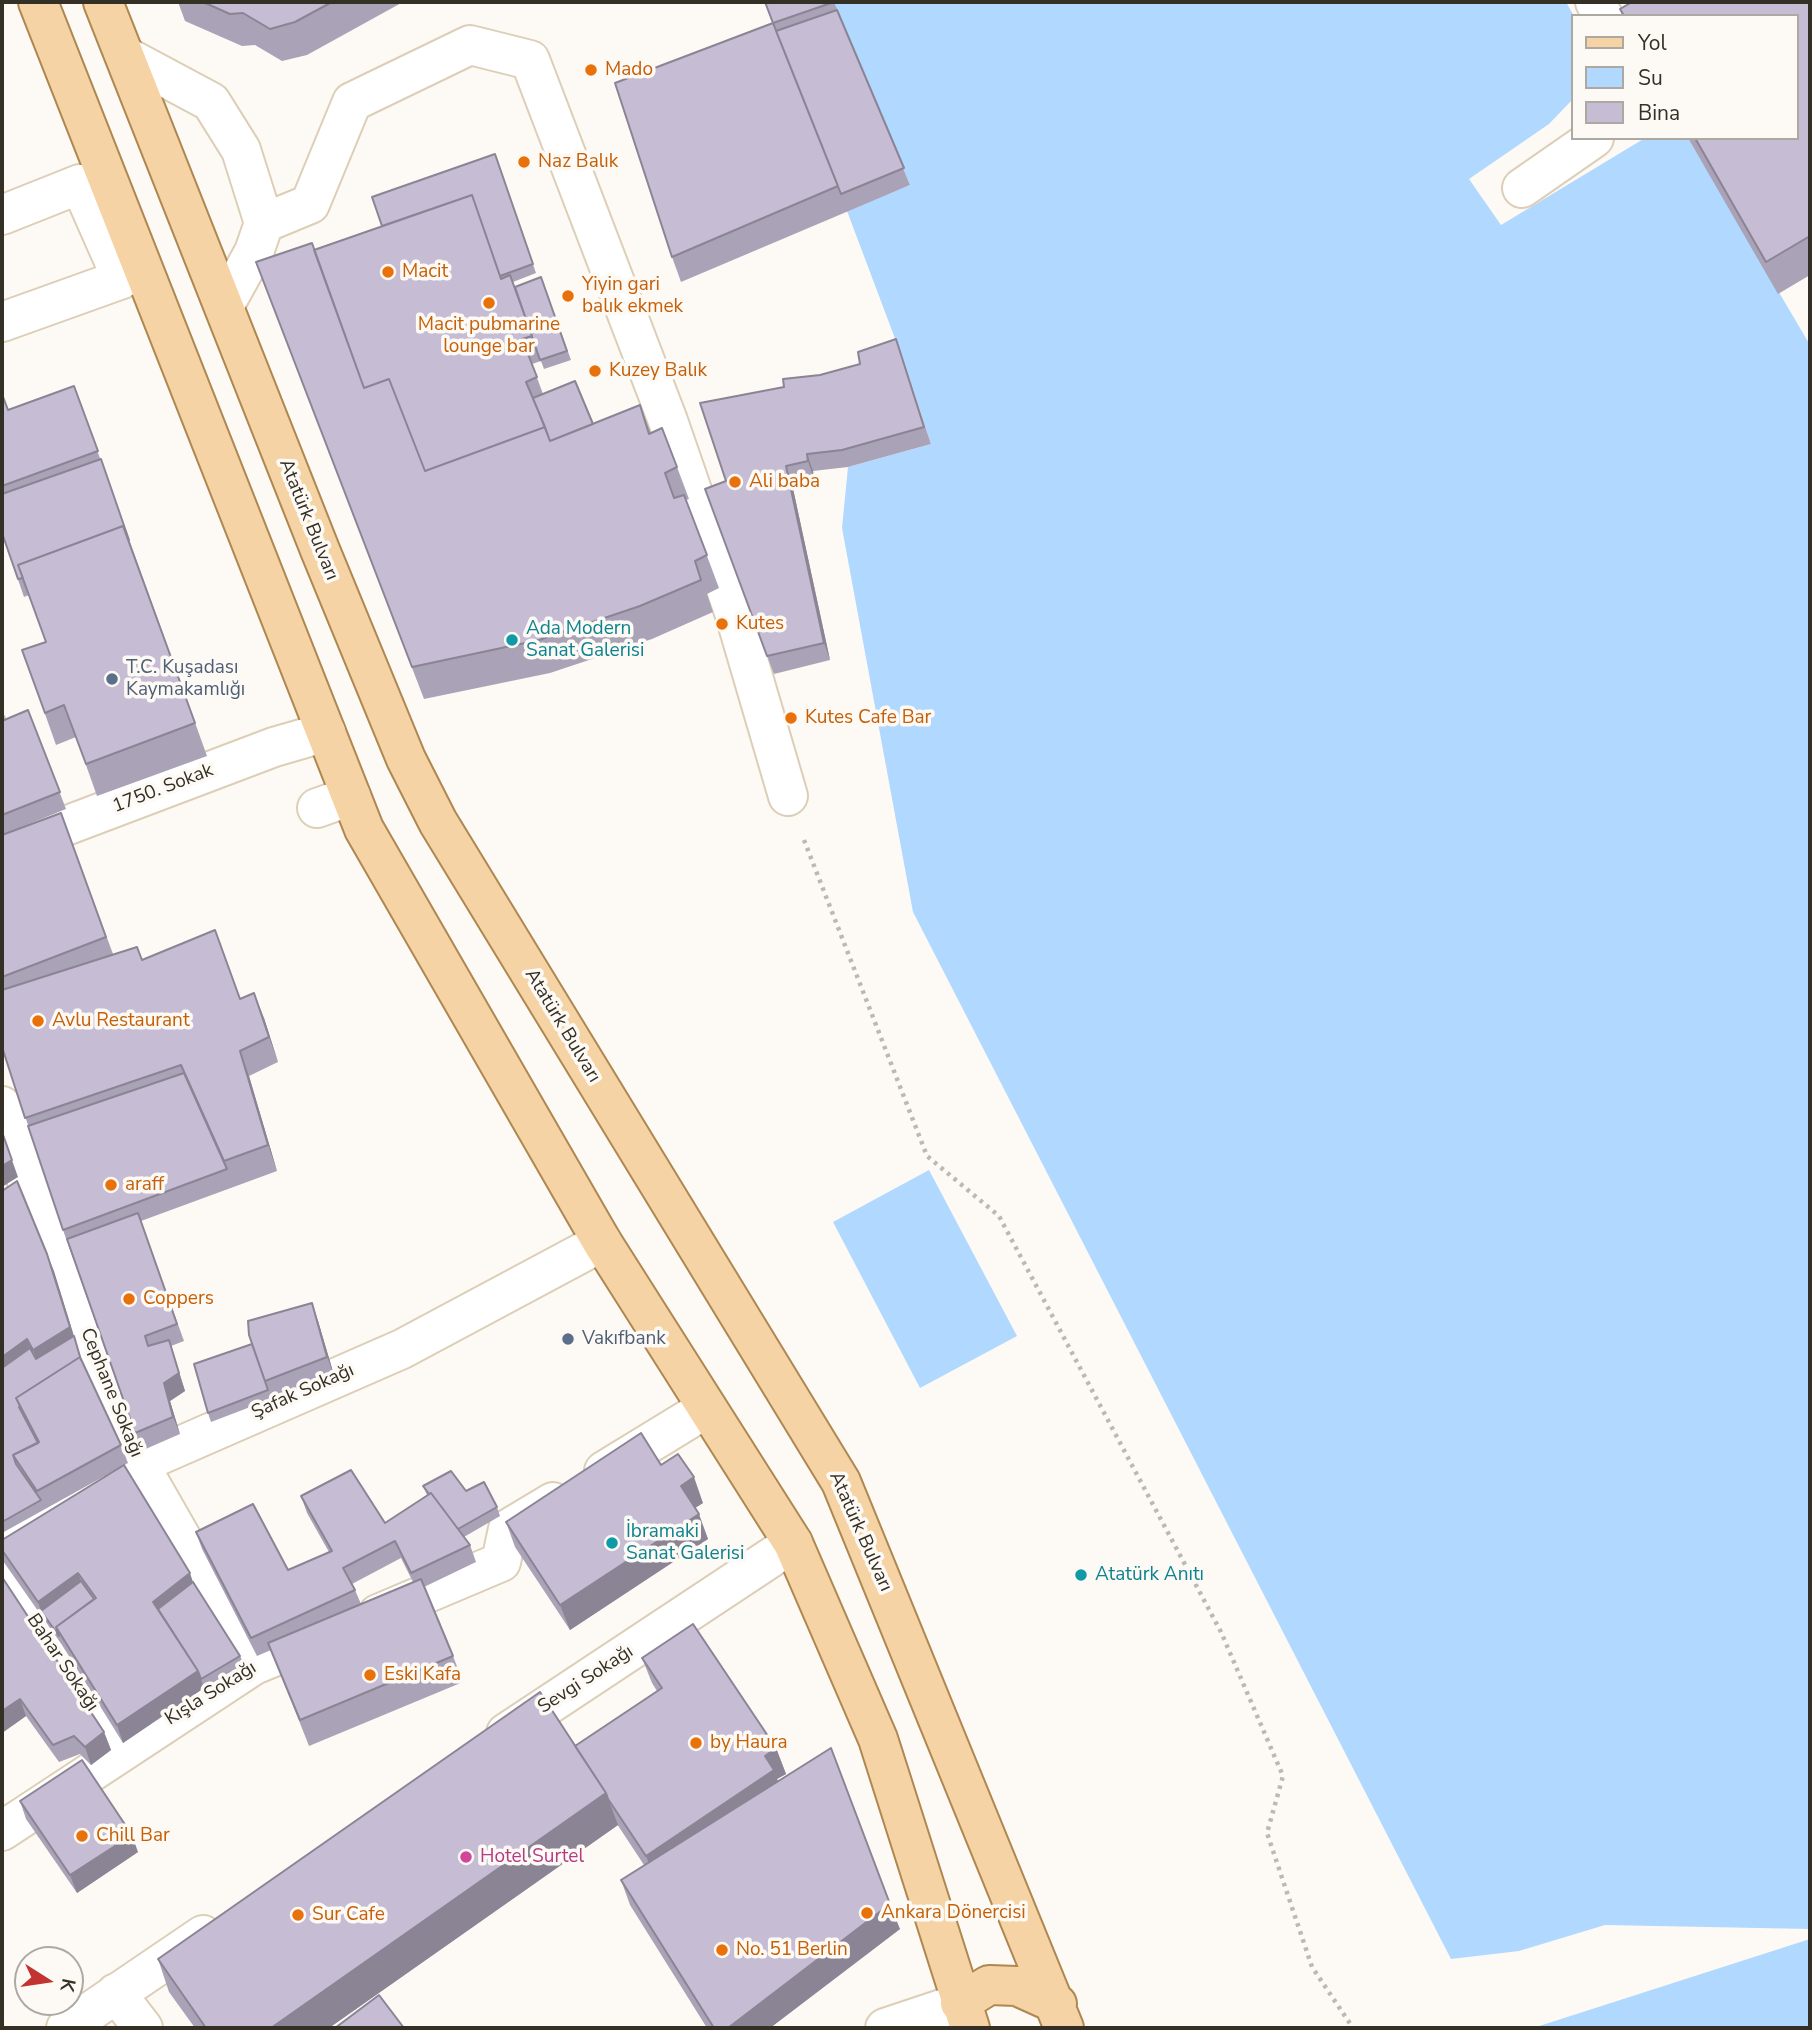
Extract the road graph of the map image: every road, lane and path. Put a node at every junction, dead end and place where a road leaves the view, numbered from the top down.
1 (38, 2) edge
2 (103, 2) edge
3 (125, 56) junction
4 (1591, 140) edge
5 (1522, 188) dead end
6 (2, 215) edge
7 (264, 223) junction
8 (224, 306) junction
9 (2, 322) edge
10 (9, 714) dead end
11 (2, 718) edge
12 (326, 732) junction
13 (788, 796) joint
14 (2, 850) edge
15 (2, 1106) edge
16 (15, 1193) edge
17 (602, 1242) junction
18 (707, 1408) junction
19 (139, 1464) junction
20 (2, 1540) edge
21 (793, 1542) junction
22 (2, 1575) edge
23 (254, 1665) junction
24 (482, 1749) edge
25 (122, 1751) junction
26 (2, 1831) edge
27 (233, 1915) edge
28 (116, 1993) junction
29 (965, 2015) edge
30 (1060, 2016) edge
31 (66, 2028) edge
32 (143, 2028) edge
33 (885, 2028) edge
34 (1353, 2028) edge

1 - 12 main road
2 - 3 main road, Atatürk Bulvarı
3 - 7 street
3 - 8 main road, Atatürk Bulvarı
4 - 5 street
6 - 9 street
7 - 8 street
7 - 13 street
8 - 30 main road, Atatürk Bulvarı
10 - 11 path
12 - 14 street, 1750. Sokak
12 - 17 main road
13 - 34 path
15 - 16 street, Cephane Sokağı
16 - 19 street, Cephane Sokağı
17 - 18 main road
17 - 19 street, Şafak Sokağı
18 - 21 main road
18 - 23 street, Kışla Sokağı
19 - 20 street, Şafak Sokağı
19 - 23 street, Cephane Sokağı
21 - 24 street, Sevgi Sokağı
21 - 29 main road
22 - 25 street, Bahar Sokağı
23 - 25 street, Kışla Sokağı
25 - 26 street, Kışla Sokağı
27 - 28 street
28 - 31 street
28 - 32 street
29 - 30 main road
29 - 33 street

